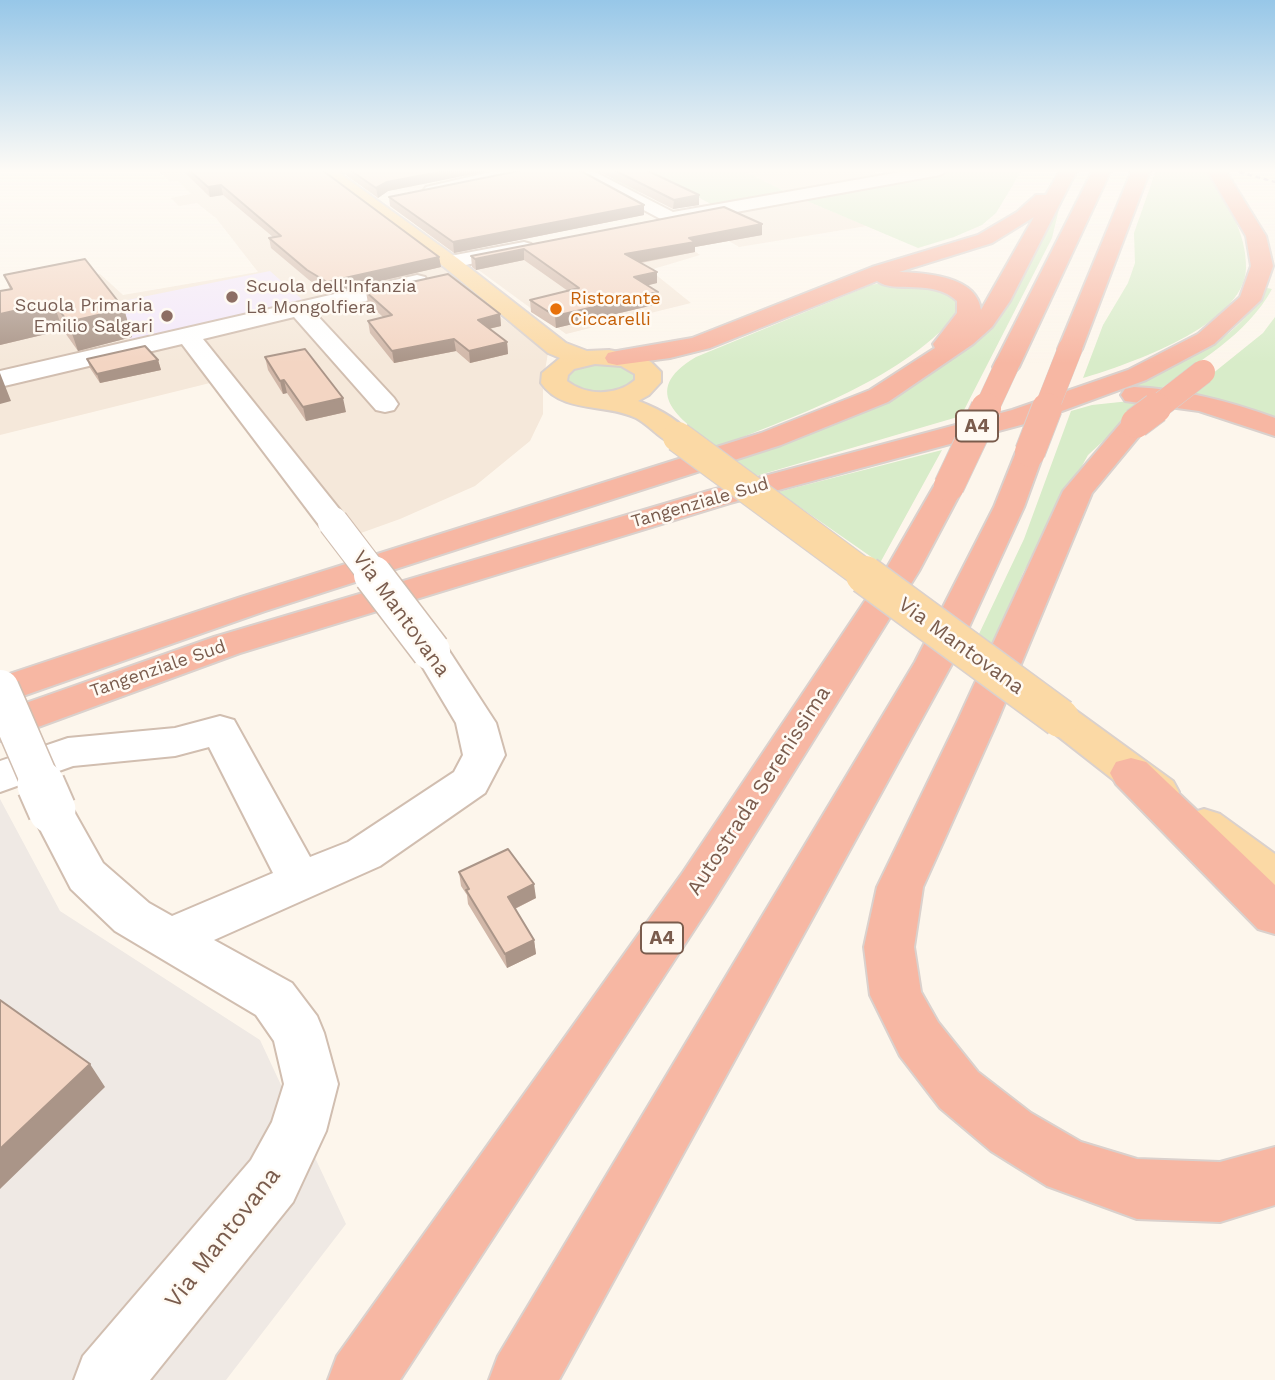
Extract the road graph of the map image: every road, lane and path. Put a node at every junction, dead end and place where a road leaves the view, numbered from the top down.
1 (412, 234) edge
2 (998, 234) edge
3 (1033, 234) edge
4 (1071, 234) edge
5 (1115, 234) edge
6 (1256, 236) joint
7 (540, 245) edge
8 (1275, 262) edge
9 (456, 267) junction
10 (299, 309) junction
11 (188, 335) junction
12 (1233, 346) dead end
13 (569, 357) junction
14 (617, 358) junction
15 (928, 365) junction
16 (0, 379) edge
17 (645, 394) junction
18 (385, 404) dead end
19 (1275, 428) edge
20 (1026, 434) junction
21 (0, 690) edge
22 (0, 727) edge
23 (1131, 773) junction
24 (0, 777) edge
25 (1275, 879) edge
26 (300, 881) junction
27 (1275, 915) edge
28 (171, 939) junction
29 (1275, 1177) edge
30 (107, 1380) edge
31 (360, 1380) edge
32 (522, 1380) edge

1 - 9 main road
2 - 14 highway
3 - 15 highway, Tangenziale Sud
4 - 31 highway, Autostrada Serenissima / A4, bridge
5 - 20 highway, bridge
6 - 8 highway
6 - 20 highway, Tangenziale Sud
7 - 9 street
9 - 10 street
9 - 13 main road
10 - 11 street
10 - 18 street
11 - 16 street
11 - 26 street, Via Mantovana, bridge
12 - 29 highway, bridge
13 - 14 main road, Via Mantovana
13 - 17 main road, Via Mantovana
14 - 17 main road, Via Mantovana
15 - 17 highway
15 - 21 highway, Tangenziale Sud
17 - 23 main road, Via Mantovana, bridge
19 - 20 highway
20 - 22 highway, Tangenziale Sud
20 - 32 highway
21 - 28 street, Via Mantovana, bridge
23 - 25 main road, Via Mantovana
23 - 27 highway
24 - 26 street
26 - 28 street, Via Mantovana
28 - 30 street, Via Mantovana

